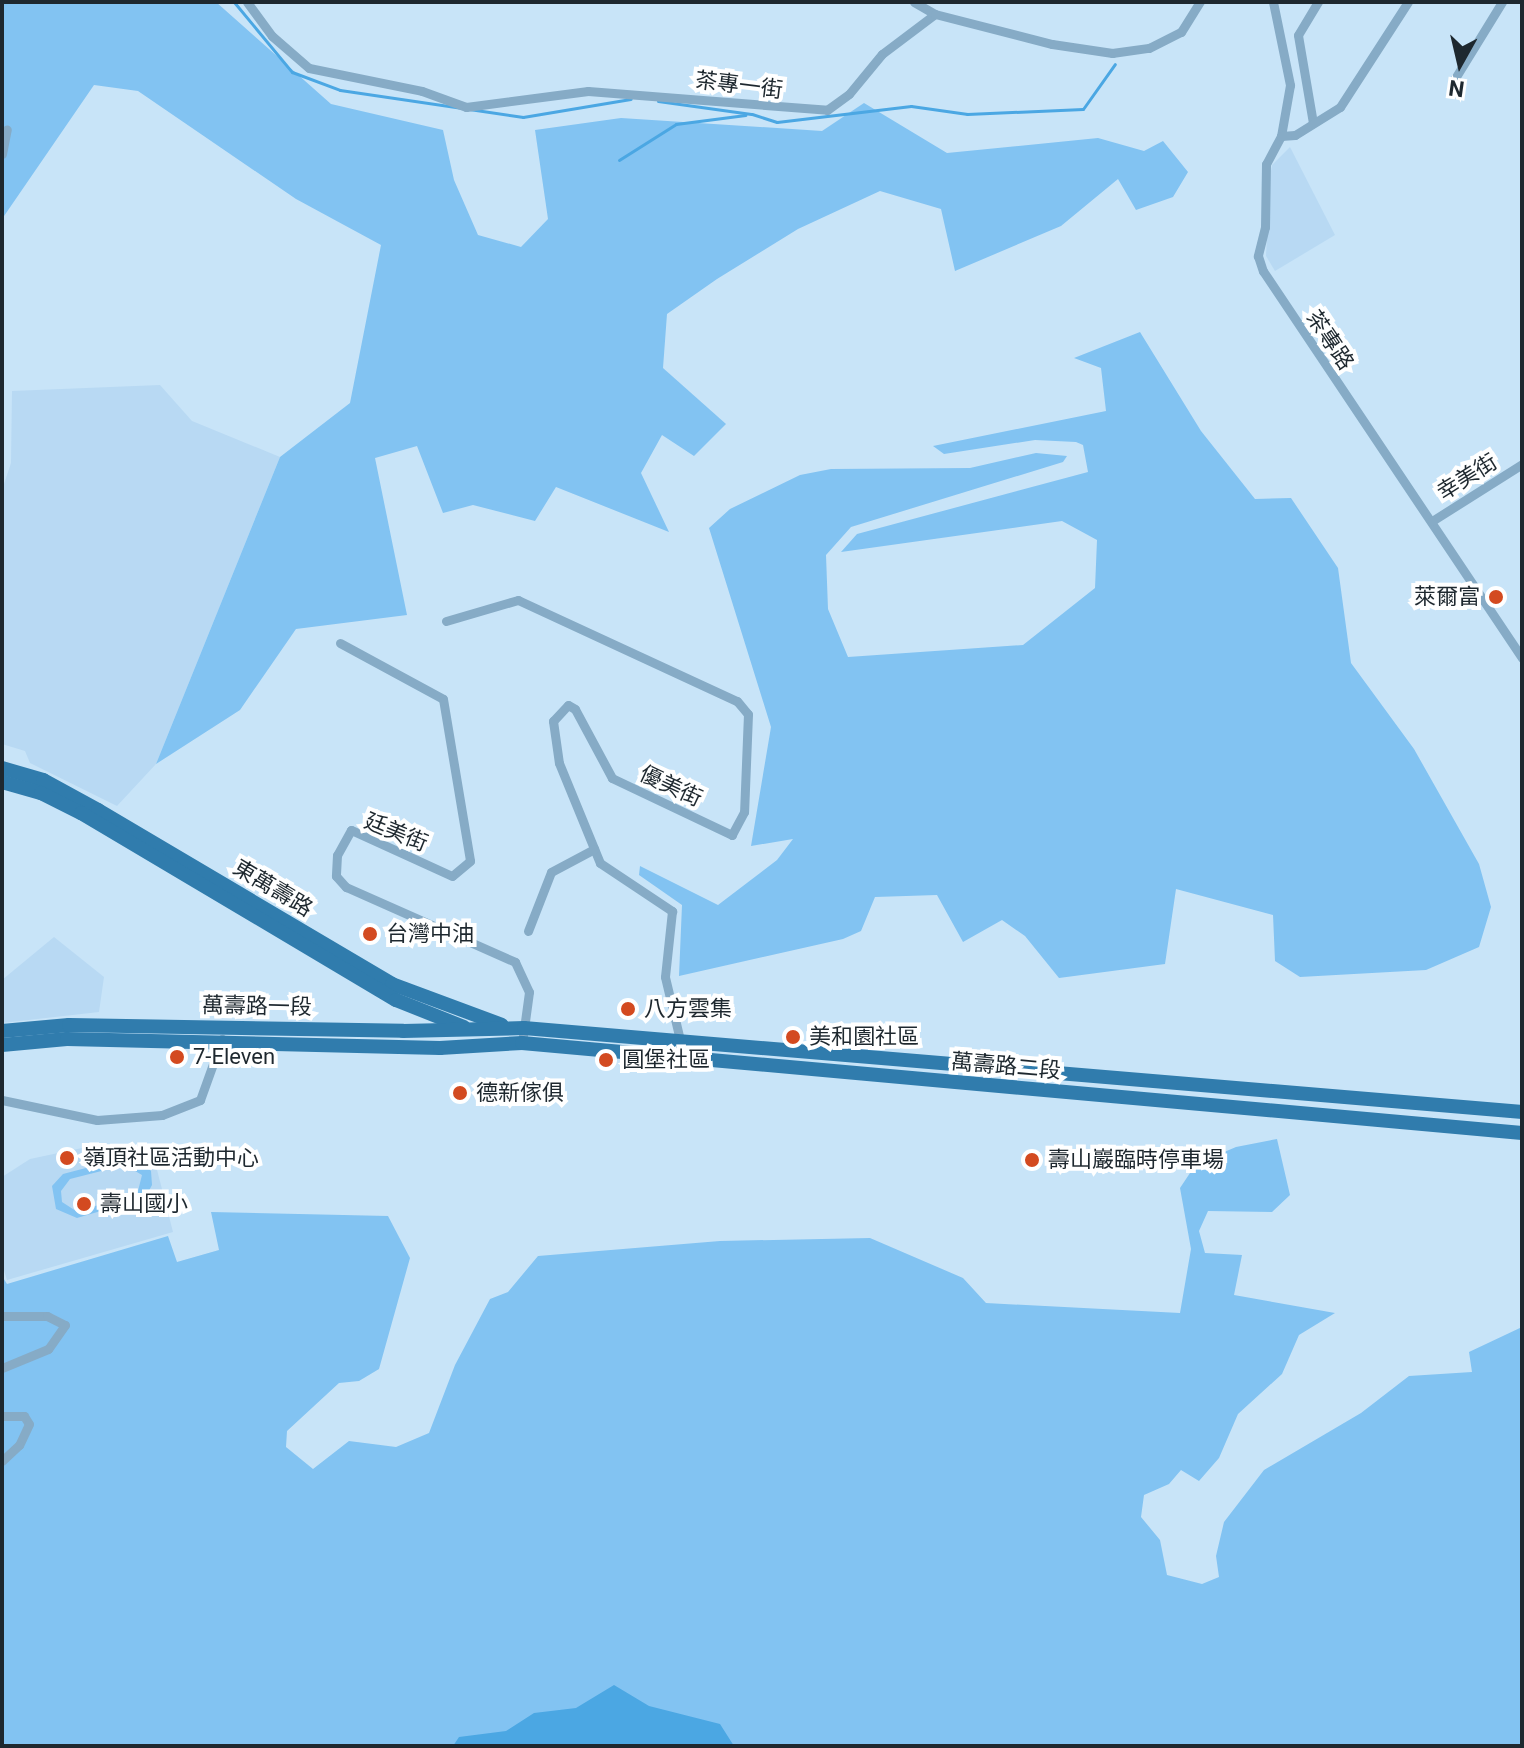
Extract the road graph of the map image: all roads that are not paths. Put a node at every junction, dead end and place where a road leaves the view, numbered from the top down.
1 (247, 2) edge
2 (914, 2) edge
3 (1200, 2) edge
4 (1273, 2) edge
5 (1318, 2) edge
6 (1408, 2) edge
7 (1502, 2) edge
8 (935, 14) junction
9 (1454, 80) dead end
10 (1313, 123) junction
11 (7, 129) dead end
12 (1281, 136) junction
13 (2, 154) edge
14 (1522, 464) edge
15 (1432, 521) junction
16 (446, 621) dead end
17 (340, 643) dead end
18 (1522, 658) edge
19 (2, 768) edge
20 (2, 782) edge
21 (594, 849) junction
22 (528, 931) dead end
23 (404, 1003) junction
24 (517, 1028) junction
25 (472, 1030) junction
26 (2, 1031) edge
27 (403, 1031) junction
28 (223, 1033) junction
29 (680, 1040) junction
30 (487, 1043) junction
31 (522, 1043) junction
32 (2, 1045) edge
33 (2, 1100) edge
34 (1522, 1112) edge
35 (1522, 1133) edge
36 (2, 1316) edge
37 (2, 1368) edge
38 (2, 1416) edge
39 (2, 1461) edge

1 - 8 street, 茶專一街
2 - 8 street
3 - 8 street
4 - 12 street, 茶專路
5 - 10 street
6 - 10 street
7 - 9 street
10 - 12 street
11 - 13 street
12 - 15 street, 茶專路
14 - 15 street, 幸美街
15 - 18 street, 茶專路
16 - 21 street, 優美街
17 - 24 street, 廷美街
19 - 24 main road, 東萬壽路
20 - 23 main road, 東萬壽路
21 - 22 street
21 - 29 street, 優美街
23 - 25 main road, 東萬壽路
23 - 27 main road
24 - 25 main road, 萬壽路一段
24 - 29 main road, 萬壽路二段
24 - 31 main road
25 - 27 main road, 萬壽路一段
25 - 30 main road, 東萬壽路
26 - 28 main road, 萬壽路一段
27 - 28 main road, 萬壽路一段
28 - 30 main road, 萬壽路一段
28 - 32 main road, 萬壽路一段
28 - 33 street
29 - 34 main road, 萬壽路二段
30 - 31 main road, 萬壽路二段
31 - 35 main road, 萬壽路二段
36 - 37 street
38 - 39 street

